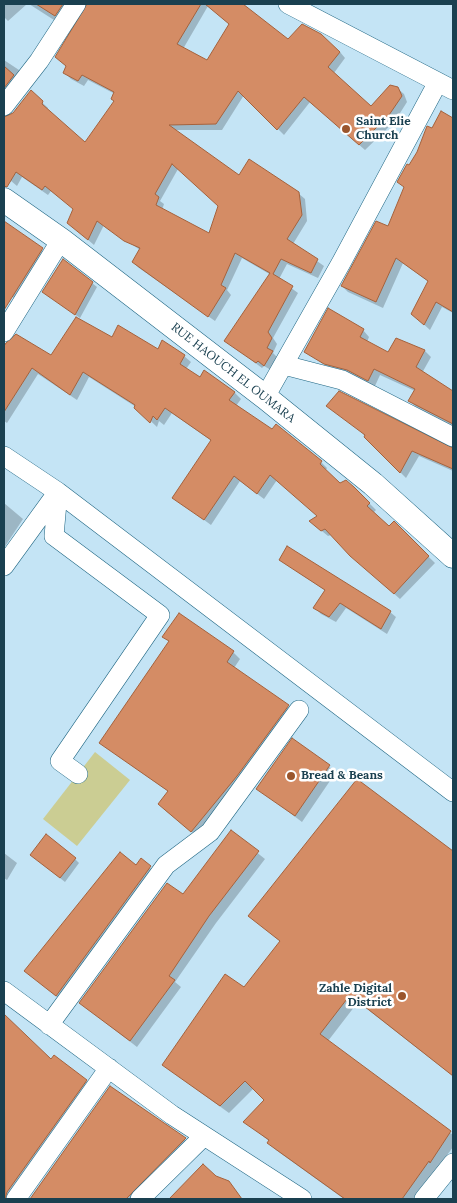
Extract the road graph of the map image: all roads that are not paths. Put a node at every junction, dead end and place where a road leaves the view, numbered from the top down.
1 (76, 4) edge
2 (288, 4) edge
3 (446, 86) edge
4 (4, 106) edge
5 (4, 200) edge
6 (61, 240) junction
7 (4, 332) edge
8 (284, 365) junction
9 (265, 398) junction
10 (453, 437) edge
11 (4, 456) edge
12 (58, 492) junction
13 (453, 556) edge
14 (4, 566) edge
15 (299, 710) dead end
16 (78, 774) dead end
17 (453, 792) edge
18 (4, 991) edge
19 (49, 1025) junction
20 (109, 1068) junction
21 (204, 1136) junction
22 (453, 1163) edge
23 (16, 1199) edge
24 (140, 1199) edge
25 (302, 1199) edge
26 (424, 1199) edge

1 - 4 street
2 - 3 street
3 - 8 street
5 - 6 main road, RUE HAOUCH EL OUMARA
6 - 7 street
6 - 9 main road, RUE HAOUCH EL OUMARA
8 - 9 street
8 - 10 street
9 - 13 main road, RUE HAOUCH EL OUMARA
11 - 12 street
12 - 14 street
12 - 16 street
12 - 17 street
15 - 19 street
18 - 19 street
19 - 20 street
20 - 21 street
20 - 23 street
21 - 24 street
21 - 25 street
22 - 26 street

